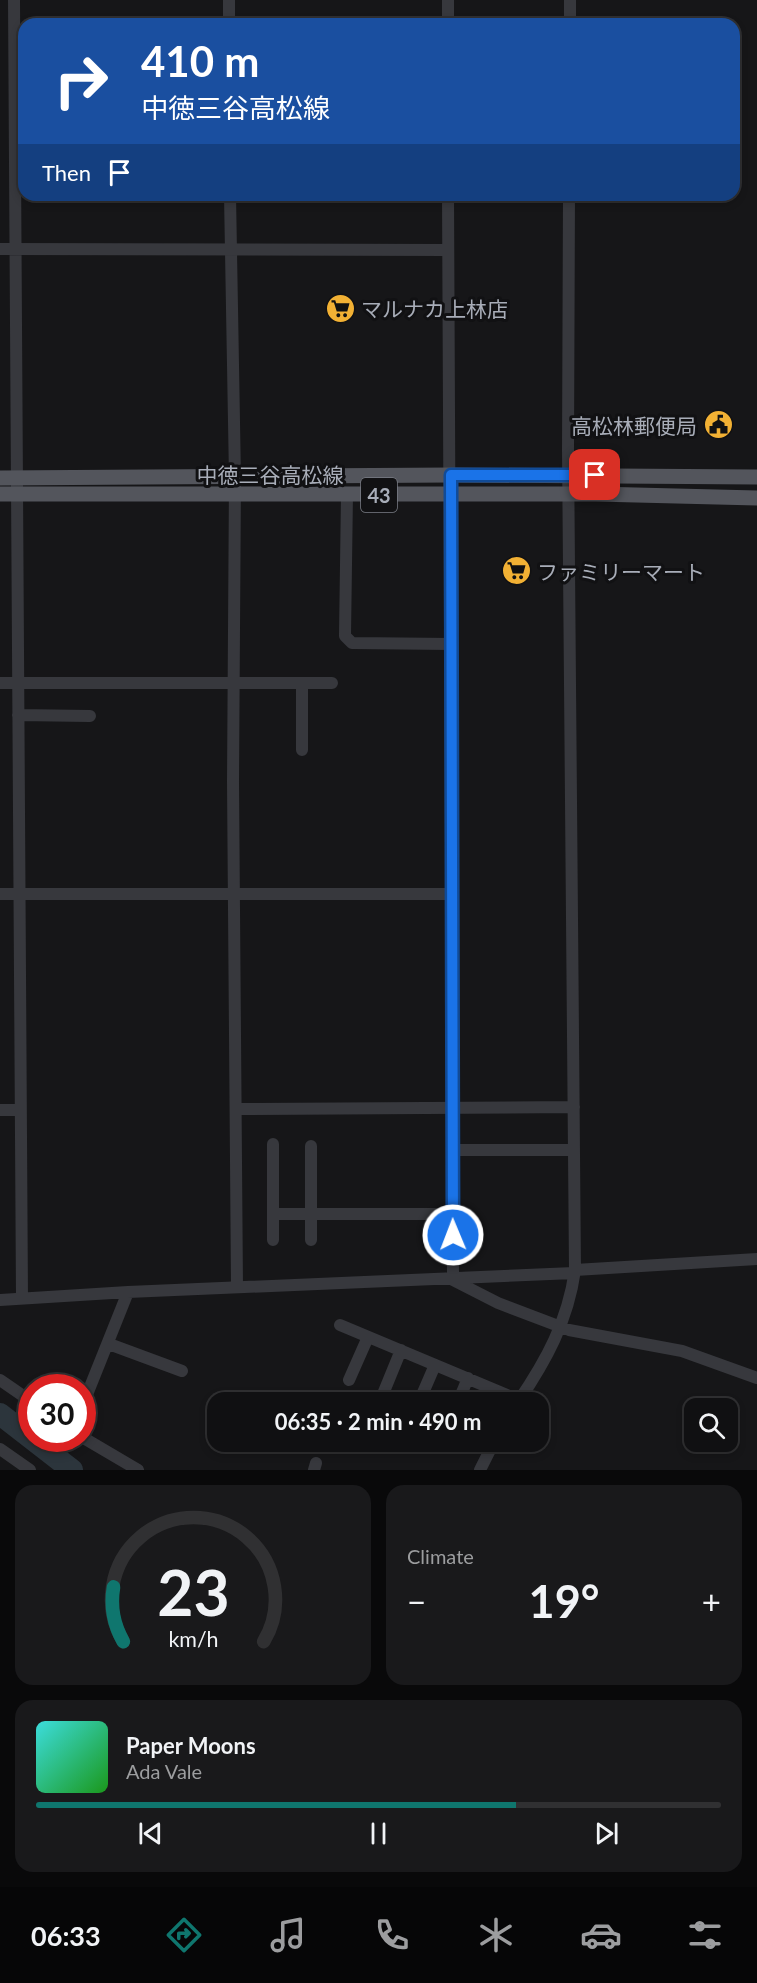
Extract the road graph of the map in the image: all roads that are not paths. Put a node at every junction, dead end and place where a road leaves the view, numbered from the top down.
1 (14, 0) edge
2 (229, 0) edge
3 (448, 0) edge
4 (570, 0) edge
5 (229, 18) edge
6 (448, 18) edge
7 (570, 18) edge
8 (230, 201) edge
9 (448, 201) edge
10 (569, 201) edge
11 (0, 249) edge
12 (14, 249) junction
13 (231, 249) junction
14 (448, 250) junction
15 (451, 475) junction
16 (569, 475) junction
17 (757, 477) edge
18 (0, 478) edge
19 (18, 478) junction
20 (235, 478) junction
21 (0, 494) edge
22 (18, 494) junction
23 (347, 494) junction
24 (569, 494) junction
25 (235, 495) junction
26 (451, 495) junction
27 (757, 498) edge
28 (451, 644) junction
29 (233, 681) junction
30 (302, 682) junction
31 (0, 683) edge
32 (18, 683) junction
33 (333, 683) dead end
34 (18, 715) junction
35 (90, 716) dead end
36 (302, 750) dead end
37 (0, 894) edge
38 (18, 894) junction
39 (235, 894) junction
40 (451, 894) junction
41 (452, 1106) junction
42 (574, 1107) junction
43 (236, 1109) junction
44 (0, 1110) edge
45 (20, 1110) junction
46 (273, 1144) dead end
47 (311, 1146) dead end
48 (452, 1150) junction
49 (574, 1150) junction
50 (273, 1214) junction
51 (311, 1214) junction
52 (453, 1214) junction
53 (273, 1240) dead end
54 (311, 1240) dead end
55 (757, 1259) edge
56 (575, 1272) junction
57 (451, 1278) junction
58 (237, 1287) junction
59 (128, 1292) junction
60 (22, 1299) junction
61 (0, 1300) edge
62 (340, 1325) dead end
63 (562, 1325) junction
64 (368, 1337) junction
65 (109, 1344) junction
66 (401, 1350) junction
67 (435, 1365) junction
68 (182, 1371) dead end
69 (96, 1374) edge
70 (468, 1378) junction
71 (757, 1378) edge
72 (0, 1380) edge
73 (349, 1380) dead end
74 (18, 1392) edge
75 (384, 1392) edge
76 (423, 1392) edge
77 (462, 1392) edge
78 (499, 1392) edge
79 (525, 1392) edge
80 (96, 1445) edge
81 (0, 1449) edge
82 (489, 1452) edge
83 (30, 1470) edge
84 (138, 1470) edge
85 (480, 1470) edge

1 - 12 street
2 - 5 street
3 - 6 street
4 - 7 street
8 - 13 street
9 - 14 street
10 - 16 street
11 - 12 street
12 - 13 street
12 - 19 street
13 - 14 street
13 - 20 street
14 - 15 street
15 - 16 main road, 中徳三谷高松線 / 43
15 - 20 main road, 中徳三谷高松線 / 43
15 - 26 street
16 - 17 main road, 中徳三谷高松線 / 43
16 - 24 street
18 - 19 main road, 中徳三谷高松線 / 43
19 - 20 main road, 中徳三谷高松線 / 43
19 - 22 street
20 - 25 street
21 - 22 main road, 中徳三谷高松線 / 43
22 - 25 main road, 中徳三谷高松線 / 43
22 - 32 street
23 - 25 main road, 中徳三谷高松線 / 43
23 - 26 main road, 中徳三谷高松線 / 43
23 - 28 street
24 - 26 main road, 中徳三谷高松線 / 43
24 - 27 main road, 中徳三谷高松線 / 43
24 - 42 street
25 - 29 street
26 - 28 street
28 - 40 street
29 - 30 street
29 - 32 street
29 - 39 street
30 - 33 street
30 - 36 street
31 - 32 street
32 - 34 street
34 - 35 street
34 - 38 street
37 - 38 street
38 - 39 street
38 - 45 street
39 - 40 street
39 - 43 street
40 - 41 street
41 - 42 street
41 - 43 street
41 - 48 street
42 - 49 street
43 - 58 street
44 - 45 street
45 - 60 street
46 - 50 street
47 - 51 street
48 - 49 street
48 - 52 street
49 - 56 street
50 - 51 street
50 - 53 street
51 - 52 street
51 - 54 street
52 - 57 street
55 - 56 street
56 - 57 street
56 - 63 street
57 - 58 street
57 - 63 street
58 - 59 street
59 - 60 street
59 - 65 street
60 - 61 street
62 - 64 street
63 - 71 street
63 - 79 street
64 - 66 street
64 - 73 street
65 - 68 street
65 - 69 street
66 - 67 street
66 - 75 street
67 - 70 street
67 - 76 street
70 - 77 street
70 - 78 street
72 - 74 street
80 - 84 street
81 - 83 street
82 - 85 street

